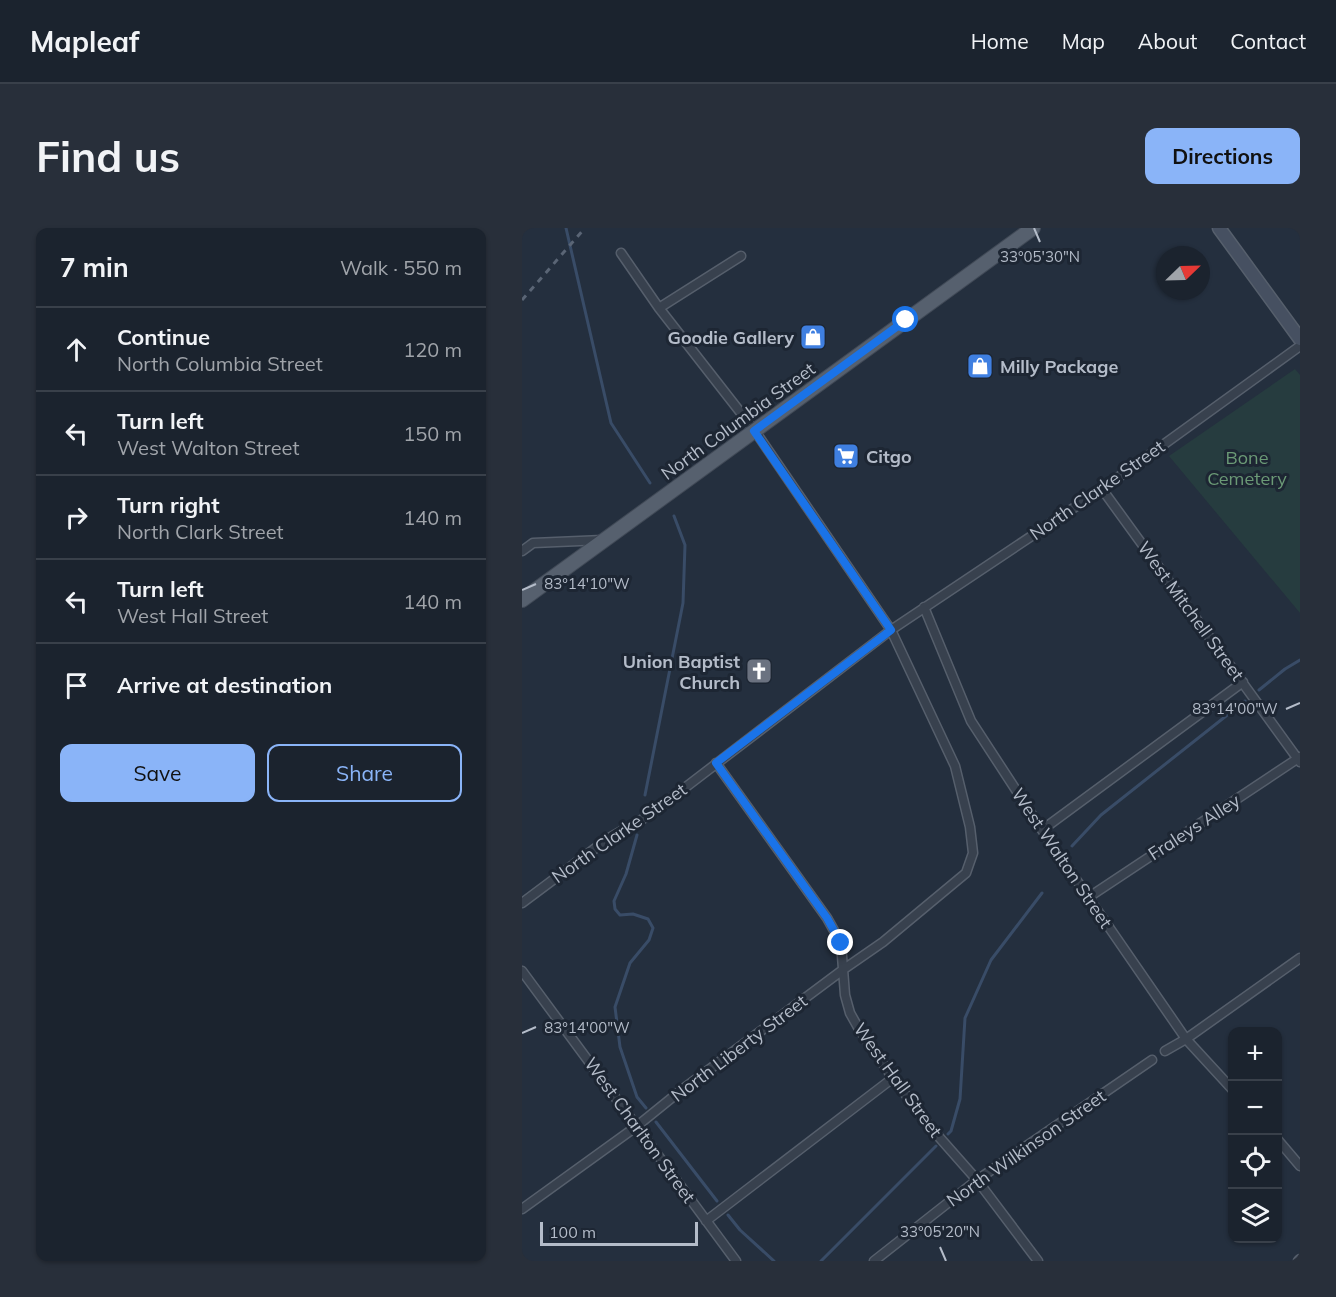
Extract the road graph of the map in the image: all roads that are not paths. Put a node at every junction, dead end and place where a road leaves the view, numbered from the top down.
1 (1033, 228) edge
2 (1219, 228) edge
3 (621, 253) dead end
4 (741, 256) dead end
5 (659, 308) junction
6 (1300, 339) edge
7 (1300, 346) edge
8 (754, 431) junction
9 (1102, 489) junction
10 (604, 540) junction
11 (522, 551) edge
12 (522, 600) edge
13 (924, 607) junction
14 (891, 630) junction
15 (1243, 682) junction
16 (1299, 760) edge
17 (716, 763) junction
18 (1042, 830) junction
19 (1089, 897) junction
20 (522, 903) edge
21 (1300, 958) edge
22 (844, 969) junction
23 (522, 971) edge
24 (1186, 1039) junction
25 (1165, 1051) dead end
26 (1152, 1060) dead end
27 (893, 1078) junction
28 (1228, 1084) edge
29 (637, 1126) junction
30 (1282, 1145) edge
31 (1300, 1166) edge
32 (977, 1180) junction
33 (522, 1209) edge
34 (706, 1221) junction
35 (736, 1261) edge
36 (874, 1261) edge
37 (1038, 1261) edge

1 - 8 main road, North Columbia Street
2 - 6 main road
3 - 5 street
4 - 5 street
5 - 8 street
7 - 9 street, North Clarke Street
8 - 10 main road, North Columbia Street
8 - 14 street
9 - 13 street, North Clarke Street
9 - 15 street, West Mitchell Street
10 - 11 street
10 - 12 main road, North Columbia Street
13 - 14 street, North Clarke Street
13 - 18 street, West Walton Street
14 - 17 street, North Clarke Street
14 - 22 street, North Liberty Street
15 - 16 street, West Mitchell Street
15 - 18 street
16 - 19 street, Fraleys Alley
17 - 20 street, North Clarke Street
17 - 22 street, West Hall Street
18 - 19 street, West Walton Street
19 - 24 street, West Walton Street
21 - 24 street
22 - 27 street, West Hall Street
22 - 29 street, North Liberty Street
23 - 29 street, West Charlton Street
24 - 25 street
24 - 28 street, West Walton Street
26 - 32 street, North Wilkinson Street
27 - 32 street, West Hall Street
27 - 34 street
29 - 33 street, North Liberty Street
29 - 34 street, West Charlton Street
30 - 31 street
32 - 36 street, North Wilkinson Street
32 - 37 street, West Hall Street
34 - 35 street, West Charlton Street

